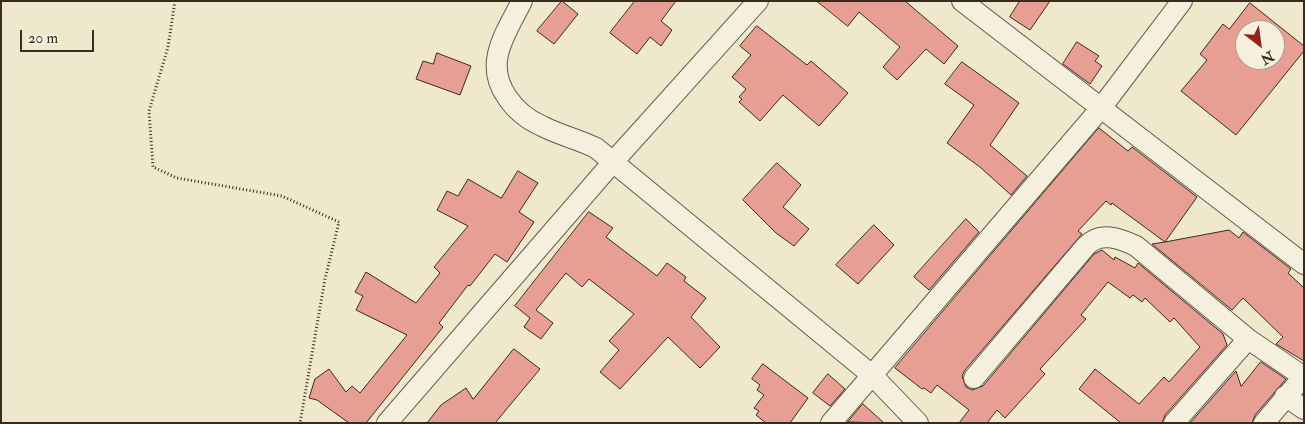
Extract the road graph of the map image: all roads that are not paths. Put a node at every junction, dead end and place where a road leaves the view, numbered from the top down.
1 (522, 1) edge
2 (758, 1) edge
3 (962, 1) edge
4 (1182, 1) edge
5 (1101, 108) junction
6 (613, 162) junction
7 (1304, 264) edge
8 (1248, 338) junction
9 (873, 376) junction
10 (1304, 377) edge
11 (974, 378) dead end
12 (1285, 396) junction
13 (1304, 409) edge
14 (387, 423) edge
15 (831, 423) edge
16 (918, 423) edge
17 (1174, 423) edge
18 (1264, 423) edge

1 - 6 street
2 - 6 street
3 - 5 street
4 - 5 street
5 - 7 street
5 - 9 street
6 - 9 street
6 - 14 street
8 - 10 street
8 - 11 street
8 - 17 street
9 - 15 street
9 - 16 street
10 - 12 street
12 - 13 street
12 - 18 street

